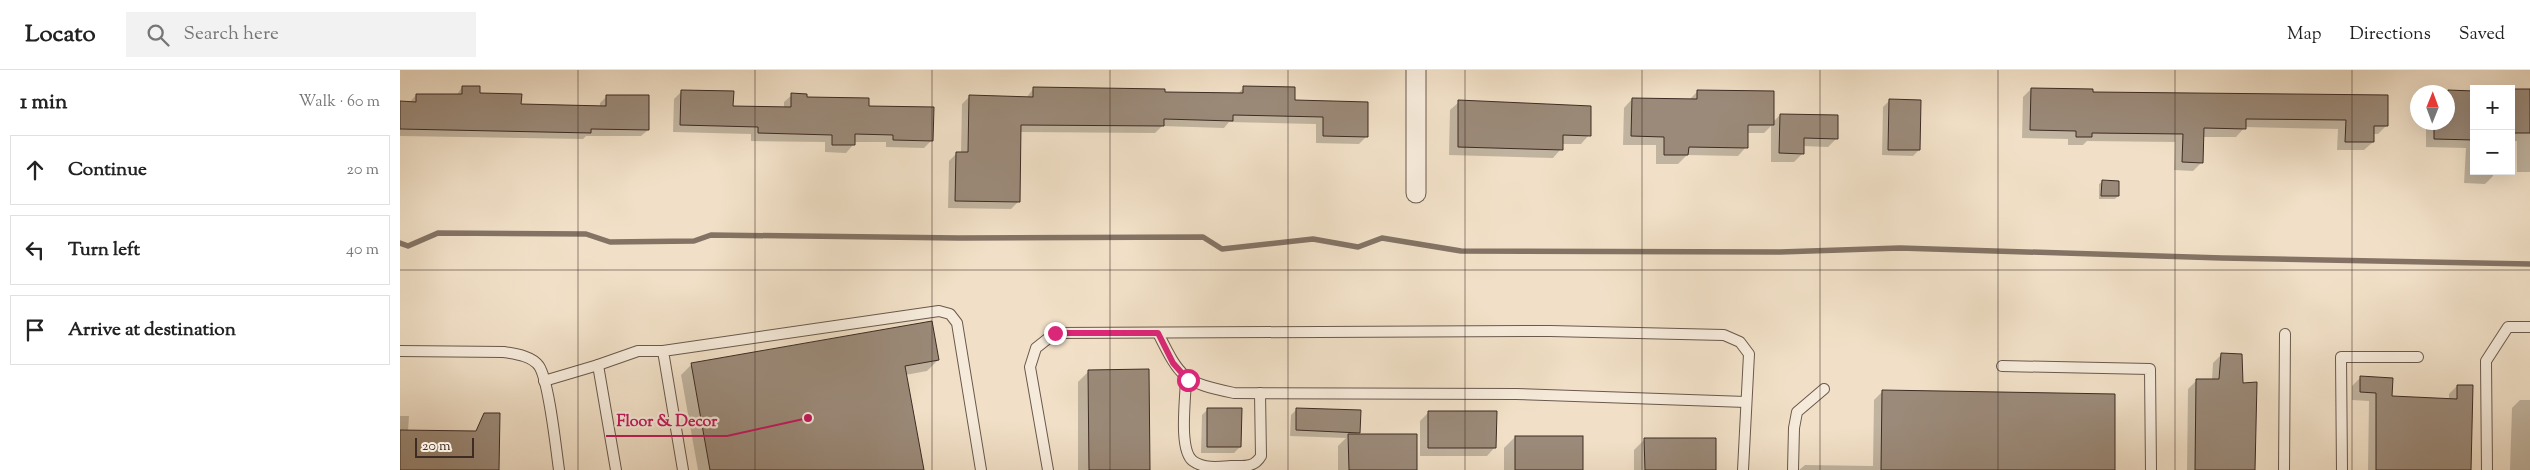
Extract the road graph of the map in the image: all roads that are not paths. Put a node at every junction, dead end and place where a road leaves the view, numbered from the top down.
1 (1416, 70) edge
2 (1416, 193) dead end
3 (2530, 327) edge
4 (1158, 333) junction
5 (2284, 334) dead end
6 (400, 351) edge
7 (663, 351) junction
8 (2418, 357) dead end
9 (598, 365) junction
10 (2002, 366) dead end
11 (1186, 378) junction
12 (544, 381) junction
13 (1824, 389) dead end
14 (1260, 393) junction
15 (1746, 402) junction
16 (559, 470) edge
17 (616, 470) edge
18 (683, 470) edge
19 (981, 470) edge
20 (1048, 470) edge
21 (1743, 470) edge
22 (1793, 470) edge
23 (2151, 470) edge
24 (2284, 470) edge
25 (2342, 470) edge
26 (2487, 470) edge

1 - 2 street
3 - 26 lane
4 - 11 lane
4 - 15 lane
4 - 20 lane
5 - 24 lane
6 - 12 lane
7 - 9 lane
7 - 18 lane
7 - 19 lane
8 - 25 lane
9 - 12 lane
9 - 17 lane
10 - 23 lane
11 - 14 lane
11 - 14 lane
12 - 16 lane
13 - 22 lane
14 - 15 lane
15 - 21 lane

